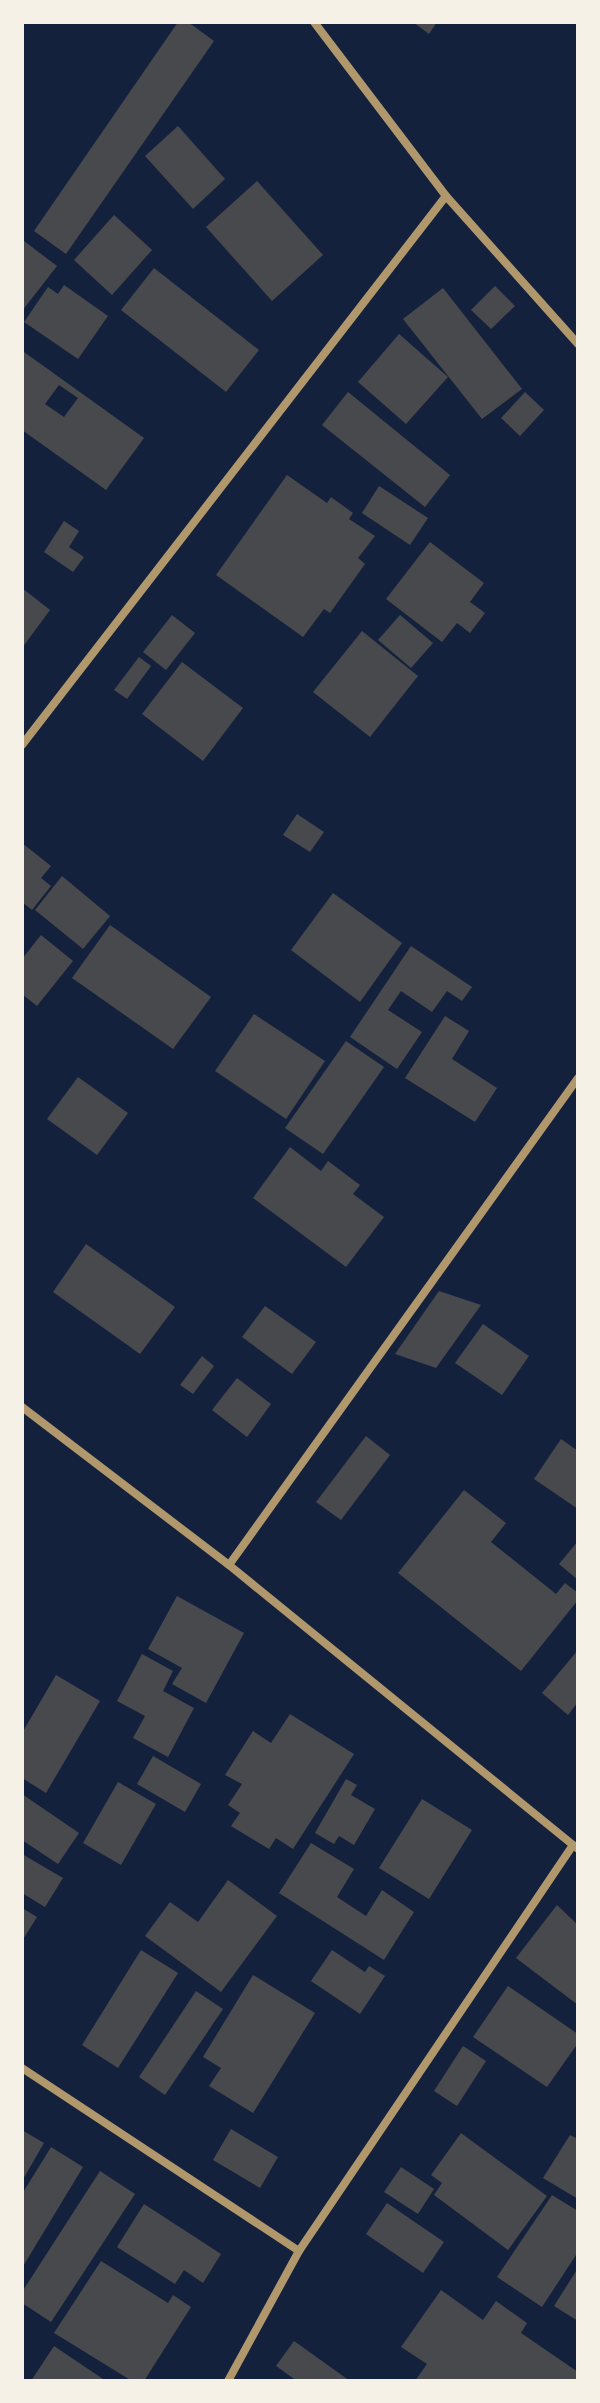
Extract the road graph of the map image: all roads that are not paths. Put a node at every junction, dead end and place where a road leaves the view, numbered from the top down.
1 (314, 22) edge
2 (446, 196) junction
3 (578, 344) edge
4 (22, 745) edge
5 (578, 1078) edge
6 (22, 1407) edge
7 (229, 1565) junction
8 (576, 1847) edge
9 (22, 2068) edge
10 (299, 2251) junction
11 (228, 2381) edge

1 - 2 street
2 - 3 street
2 - 4 street
5 - 7 street
6 - 7 street
7 - 8 street
8 - 10 street
9 - 10 street
10 - 11 street

